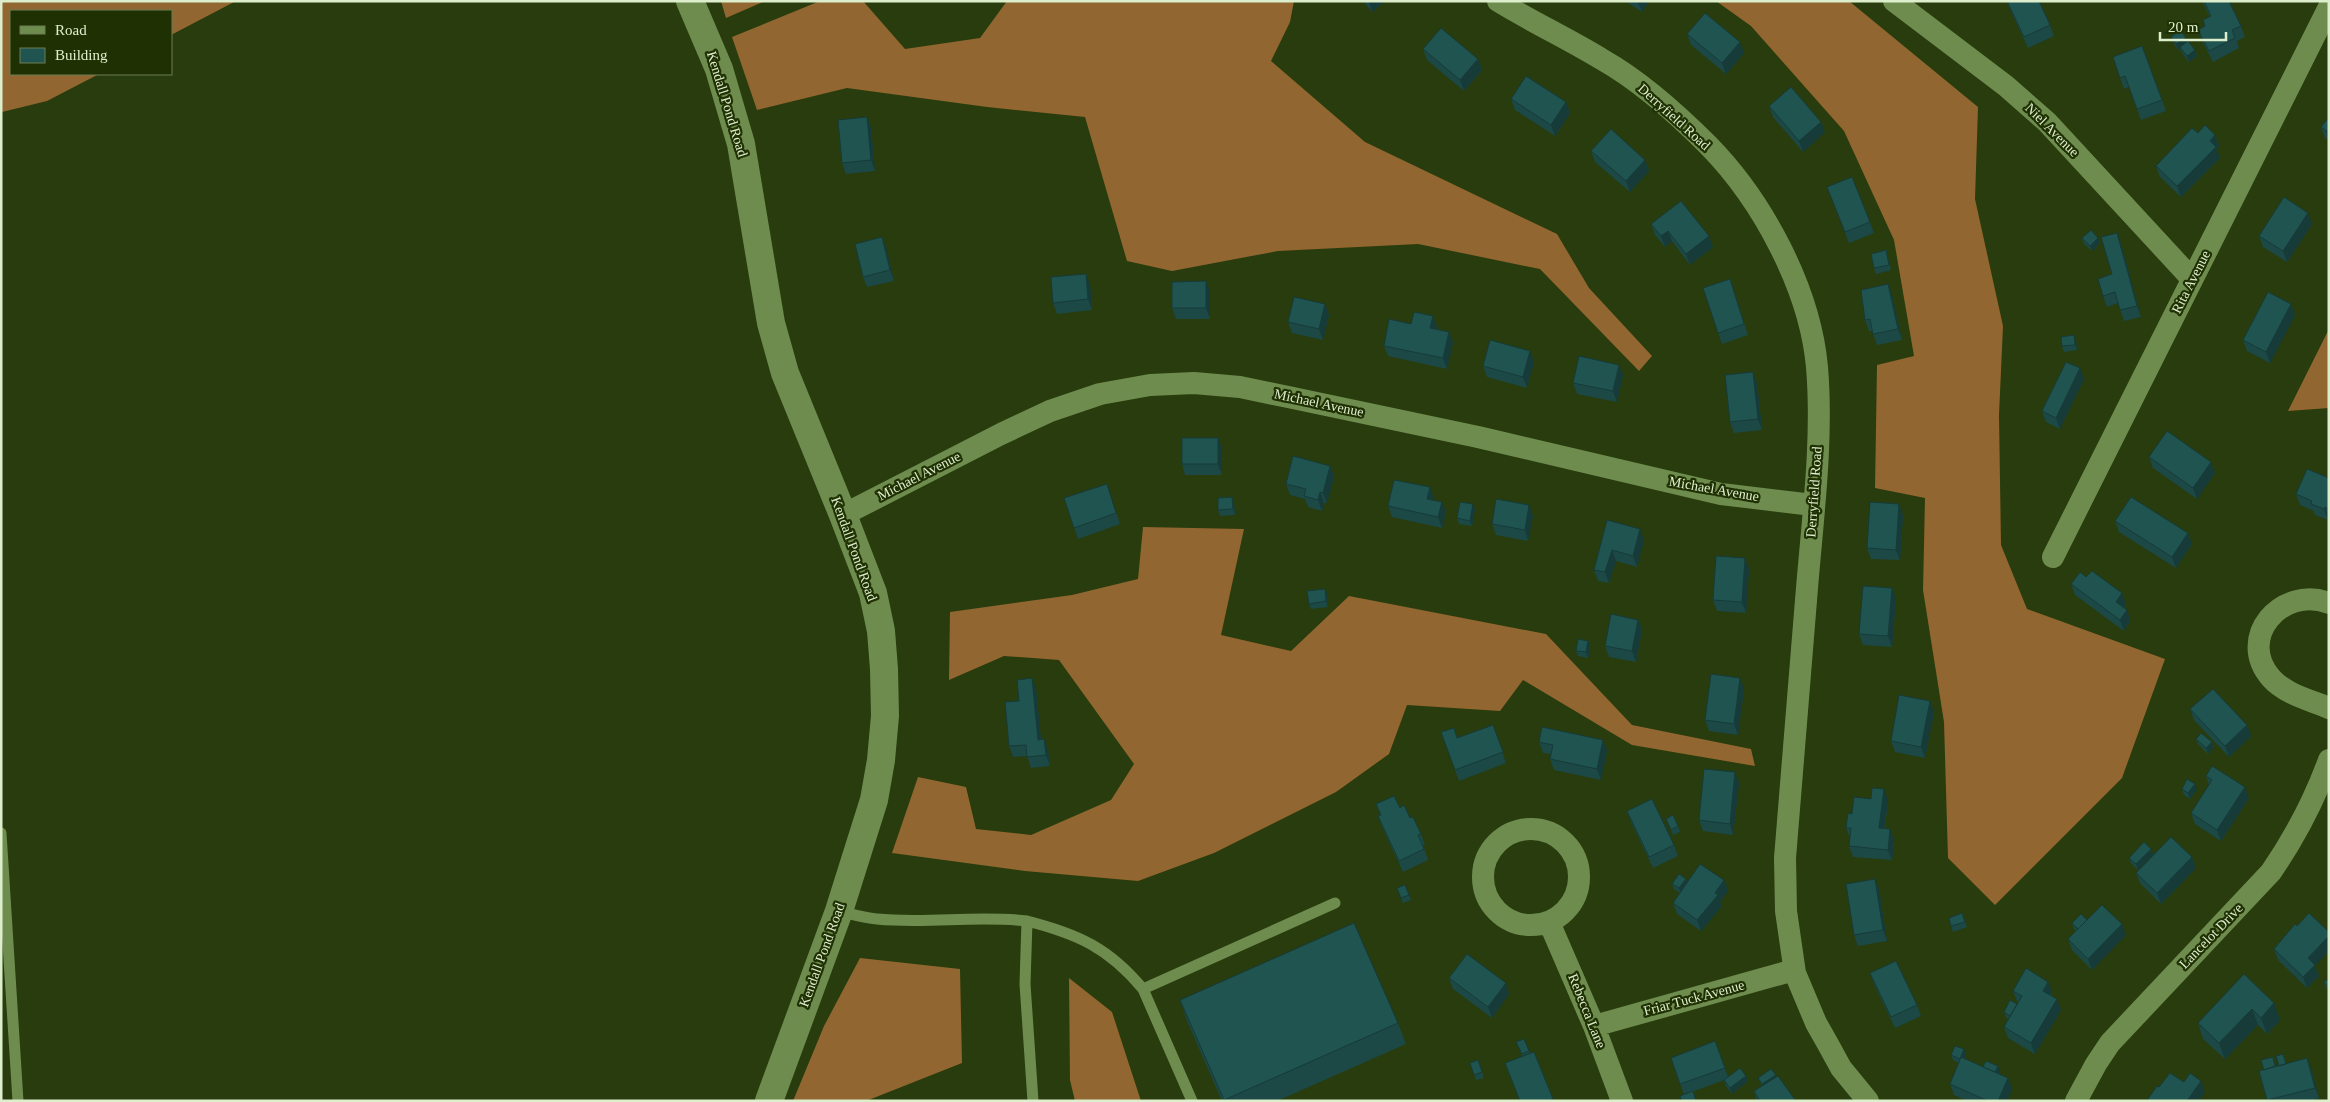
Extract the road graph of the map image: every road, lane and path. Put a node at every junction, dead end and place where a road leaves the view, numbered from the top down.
1 (690, 1) edge
2 (1498, 1) edge
3 (1894, 1) edge
4 (2329, 7) edge
5 (2192, 279) junction
6 (1813, 505) junction
7 (843, 515) junction
8 (2053, 557) dead end
9 (2329, 603) edge
10 (2329, 708) edge
11 (2329, 760) edge
12 (1, 833) edge
13 (1335, 903) dead end
14 (839, 911) junction
15 (1027, 921) junction
16 (1549, 922) junction
17 (1794, 970) junction
18 (1144, 989) junction
19 (1594, 1026) junction
20 (18, 1101) edge
21 (769, 1101) edge
22 (1033, 1101) edge
23 (1192, 1101) edge
24 (1622, 1101) edge
25 (1868, 1101) edge
26 (2076, 1101) edge

1 - 7 street, Kendall Pond Road
2 - 6 street, Derryfield Road
3 - 5 street, Niel Avenue
4 - 5 street, Rita Avenue
5 - 8 street, Rita Avenue
6 - 7 street, Michael Avenue
6 - 17 street, Derryfield Road
7 - 14 street, Kendall Pond Road
9 - 10 street
11 - 26 street, Lancelot Drive
12 - 20 lane
13 - 18 lane
14 - 15 lane
14 - 21 street, Kendall Pond Road
15 - 18 lane
15 - 22 lane
16 - 16 street
16 - 19 street, Rebecca Lane
17 - 19 street, Friar Tuck Avenue
17 - 25 street, Derryfield Road
18 - 23 lane
19 - 24 street, Rebecca Lane

